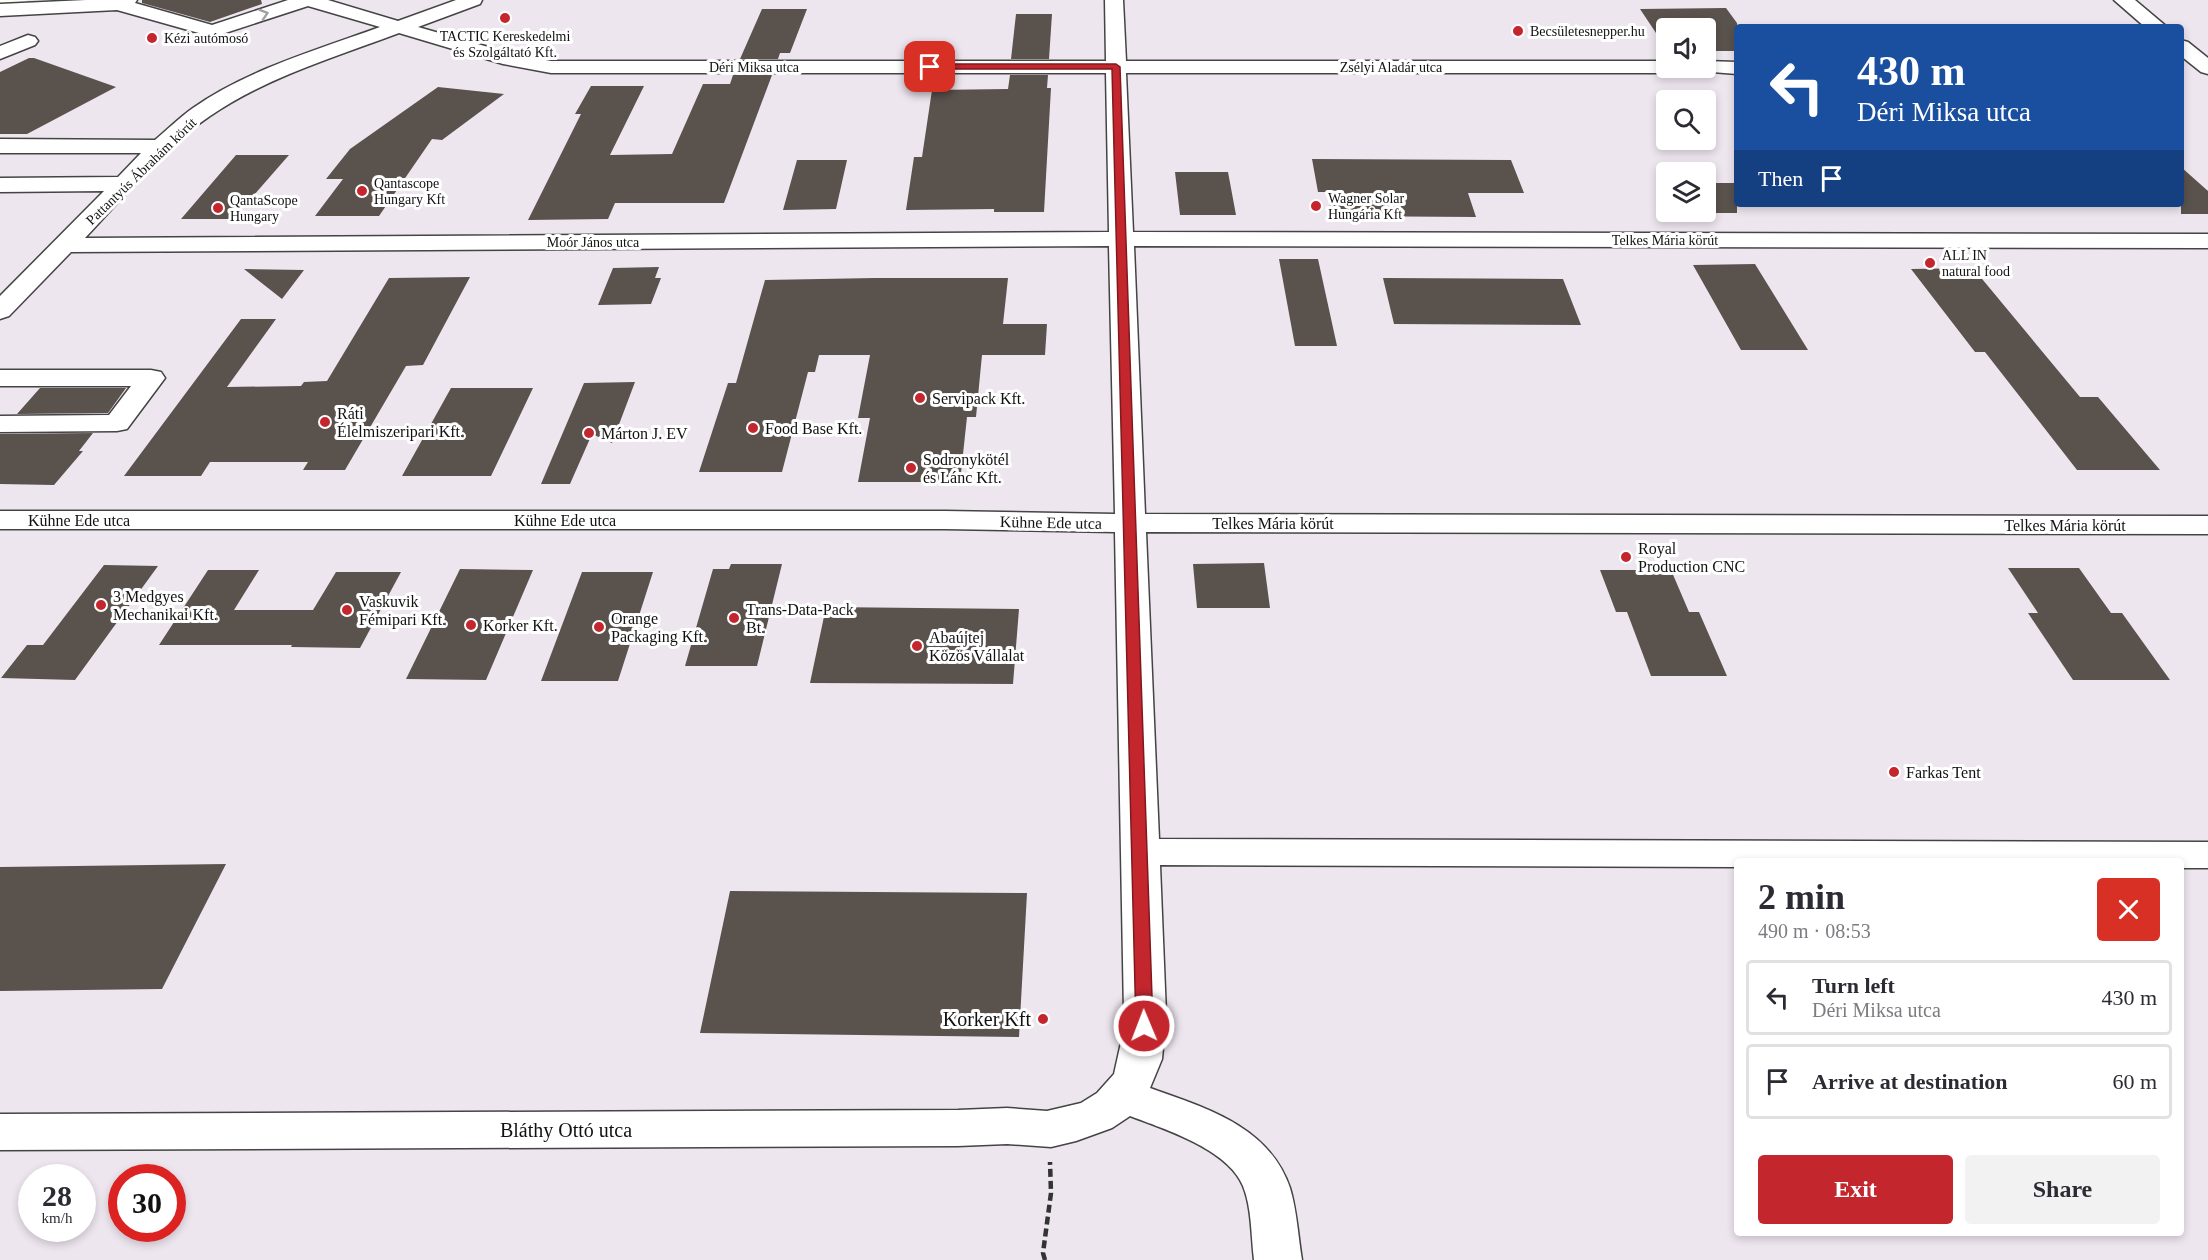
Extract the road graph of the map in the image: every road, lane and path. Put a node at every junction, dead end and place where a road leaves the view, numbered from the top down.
1 (307, 0) edge
2 (472, 0) edge
3 (1114, 0) edge
4 (2123, 0) edge
5 (123, 2) edge
6 (0, 10) edge
7 (2153, 24) edge
8 (396, 28) junction
9 (28, 40) dead end
10 (2184, 48) edge
11 (0, 53) edge
12 (1116, 67) junction
13 (1656, 67) edge
14 (1716, 68) edge
15 (1734, 68) edge
16 (2184, 68) edge
17 (2208, 68) edge
18 (0, 146) edge
19 (160, 147) junction
20 (124, 184) junction
21 (0, 185) edge
22 (1121, 239) junction
23 (2208, 241) edge
24 (65, 245) junction
25 (0, 311) edge
26 (5, 383) edge
27 (0, 424) edge
28 (0, 520) edge
29 (1130, 523) junction
30 (2208, 525) edge
31 (1140, 852) junction
32 (2208, 855) edge
33 (1123, 1096) junction
34 (1049, 1129) junction
35 (0, 1132) edge
36 (1045, 1260) edge
37 (1278, 1260) edge

5 -> 1 street
1 - 8 street, Déri Miksa utca
2 - 8 street, Pattantyús Ábrahám körút
3 - 12 street
4 - 7 street
5 - 6 street
8 - 12 street, Déri Miksa utca
8 - 19 street, Pattantyús Ábrahám körút
9 - 11 street
10 - 17 street
12 - 13 street, Zsélyi Aladár utca
12 - 22 street
14 - 15 street
16 - 17 street
18 - 19 street
19 - 20 street, Pattantyús Ábrahám körút
20 - 21 street
20 - 24 street, Pattantyús Ábrahám körút
22 - 23 street, Telkes Mária körút
22 - 24 street, Moór János utca
22 - 29 street
24 - 25 street, Pattantyús Ábrahám körút
26 - 27 street
28 - 29 street, Kühne Ede utca
29 - 30 street, Telkes Mária körút
29 - 31 street
31 - 32 street
31 - 33 street
33 - 34 street, Bláthy Ottó utca
33 - 37 street
34 - 35 street, Bláthy Ottó utca
34 - 36 path

